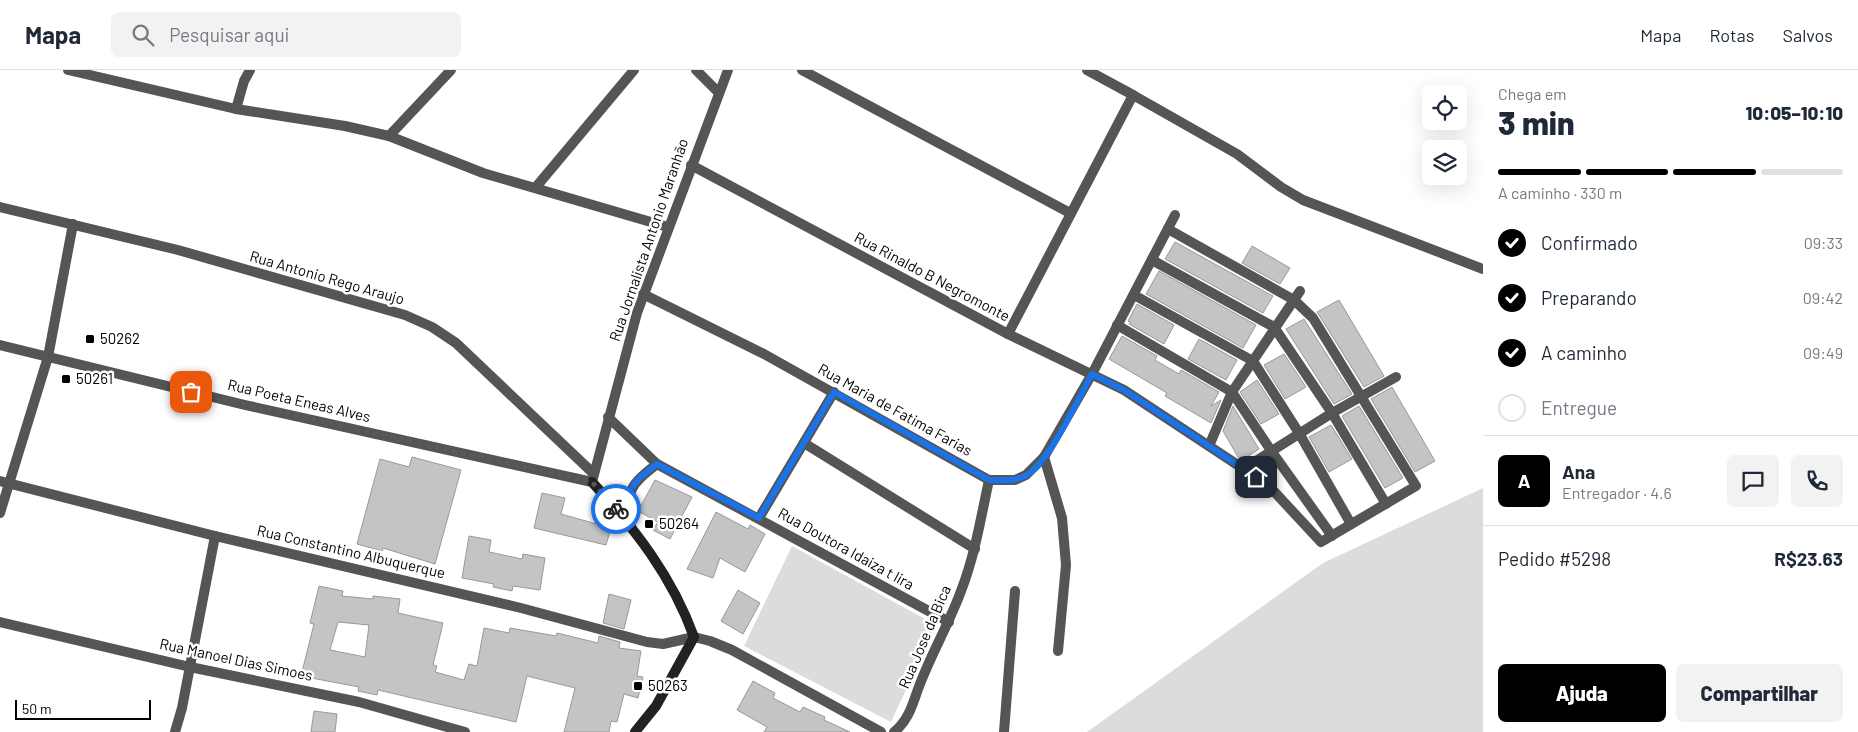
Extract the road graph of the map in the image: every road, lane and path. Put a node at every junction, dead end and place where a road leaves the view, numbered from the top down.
1 (73, 70) edge
2 (250, 70) edge
3 (451, 70) edge
4 (634, 70) edge
5 (696, 70) edge
6 (728, 70) edge
7 (802, 70) edge
8 (1087, 70) edge
9 (718, 92) junction
10 (1133, 95) junction
11 (236, 109) junction
12 (389, 136) junction
13 (691, 165) junction
14 (536, 187) junction
15 (0, 207) edge
16 (1070, 213) junction
17 (1175, 215) dead end
18 (72, 224) junction
19 (668, 227) junction
20 (1168, 229) junction
21 (1152, 260) junction
22 (1483, 269) edge
23 (643, 294) junction
24 (1134, 295) junction
25 (1297, 296) junction
26 (1117, 325) junction
27 (1274, 327) junction
28 (1008, 334) junction
29 (0, 345) edge
30 (48, 357) junction
31 (1254, 361) junction
32 (1092, 374) junction
33 (1396, 377) dead end
34 (834, 392) junction
35 (1232, 392) junction
36 (1362, 395) junction
37 (1332, 413) junction
38 (608, 417) junction
39 (1300, 433) junction
40 (804, 443) junction
41 (1210, 446) junction
42 (1272, 452) junction
43 (1044, 457) junction
44 (657, 464) junction
45 (1245, 468) junction
46 (593, 478) junction
47 (989, 480) junction
48 (4, 482) edge
49 (1386, 504) junction
50 (0, 513) edge
51 (759, 518) junction
52 (1351, 524) junction
53 (631, 525) junction
54 (215, 536) junction
55 (1332, 536) junction
56 (975, 549) junction
57 (1015, 591) dead end
58 (0, 622) edge
59 (949, 622) junction
60 (694, 636) junction
61 (1058, 651) dead end
62 (190, 666) junction
63 (175, 732) edge
64 (465, 732) edge
65 (635, 732) edge
66 (881, 732) edge
67 (894, 732) edge
68 (1004, 732) edge

1 - 11 street
2 - 11 street
3 - 12 street
4 - 14 street
5 - 9 street
6 - 9 street, Rua Jornalista Antonio Maranhão
7 - 16 street
8 - 10 street
9 - 13 street, Rua Jornalista Antonio Maranhão
10 - 16 street, Rua Rinaldo B Negromonte
10 - 22 street
11 - 12 street
12 - 14 street
13 - 19 street, Rua Jornalista Antonio Maranhão
13 - 28 street, Rua Rinaldo B Negromonte
14 - 19 street
15 - 18 street, Rua Antonio Rego Araujo
16 - 28 street, Rua Rinaldo B Negromonte
17 - 20 street, Rua Maria de Fatima Farias
18 - 30 street
18 - 46 street, Rua Antonio Rego Araujo
19 - 23 street, Rua Jornalista Antonio Maranhão
20 - 21 street, Rua Maria de Fatima Farias
20 - 25 street
21 - 24 street, Rua Maria de Fatima Farias
21 - 27 street
23 - 34 street, Rua Maria de Fatima Farias
23 - 38 street, Rua Jornalista Antonio Maranhão
24 - 26 street, Rua Maria de Fatima Farias
24 - 31 street
25 - 27 street
25 - 36 street
26 - 32 street, Rua Maria de Fatima Farias
26 - 35 street
27 - 31 street
27 - 37 street
28 - 32 street
29 - 30 street, Rua Poeta Eneas Alves
30 - 46 street, Rua Poeta Eneas Alves
30 - 48 street
31 - 35 street
31 - 39 street
32 - 41 street
32 - 43 street, Rua Maria de Fatima Farias
33 - 36 street
34 - 40 street
34 - 47 street, Rua Maria de Fatima Farias
35 - 41 street
35 - 42 street
36 - 37 street
36 - 49 street
37 - 39 street
37 - 49 street
38 - 44 street, Rua Doutora Idaiza t lira
38 - 46 street, Rua Jornalista Antonio Maranhão
39 - 42 street
39 - 52 street
40 - 51 street
40 - 56 street
41 - 45 street
42 - 45 street
42 - 55 street
43 - 47 street, Rua Maria de Fatima Farias
43 - 61 street
44 - 51 street, Rua Doutora Idaiza t lira
44 - 53 street
45 - 55 street
46 - 53 street
47 - 56 street, Rua Jose da Bica
48 - 50 street
48 - 54 street, Rua Constantino Albuquerque
49 - 52 street
51 - 59 street, Rua Doutora Idaiza t lira
52 - 55 street
53 - 60 street
54 - 60 street, Rua Constantino Albuquerque
54 - 62 street
56 - 59 street, Rua Jose da Bica
57 - 68 street
58 - 62 street, Rua Manoel Dias Simoes
59 - 67 street, Rua Jose da Bica
60 - 65 street
60 - 66 street
62 - 63 street
62 - 64 street, Rua Manoel Dias Simoes

